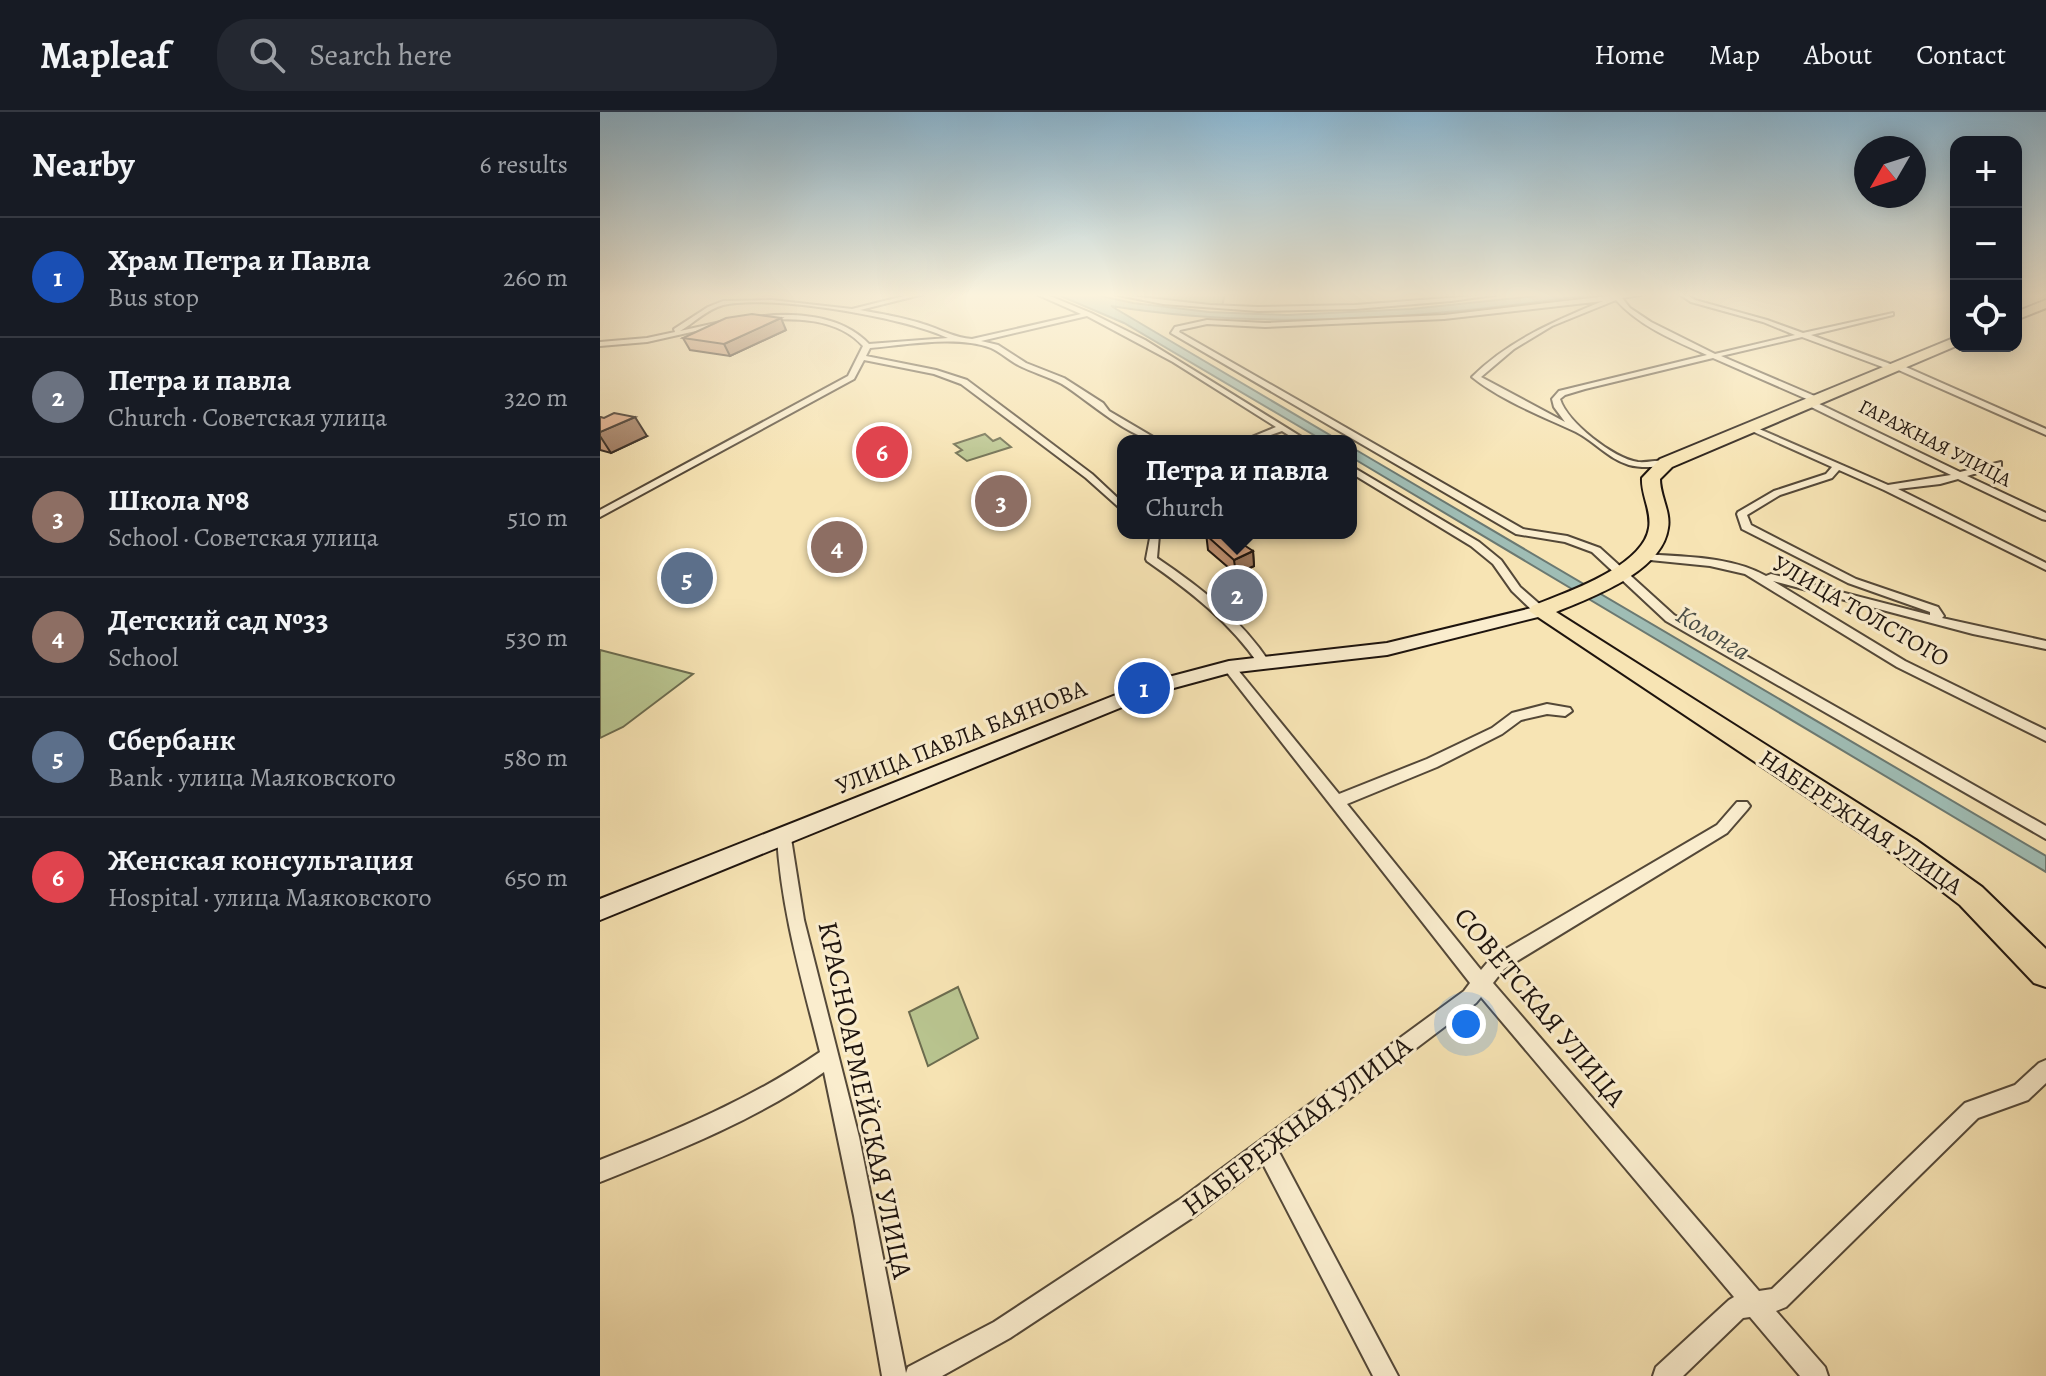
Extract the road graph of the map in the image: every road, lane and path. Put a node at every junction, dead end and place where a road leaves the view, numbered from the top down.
1 (864, 353) edge
2 (1004, 353) edge
3 (1160, 353) edge
4 (1210, 353) edge
5 (1504, 353) edge
6 (1712, 353) edge
7 (1726, 353) edge
8 (1854, 353) edge
9 (1926, 353) edge
10 (1717, 355) junction
11 (862, 357) junction
12 (1894, 366) junction
13 (1811, 400) junction
14 (1747, 427) junction
15 (1283, 428) junction
16 (1575, 430) junction
17 (2046, 432) edge
18 (1145, 435) edge
19 (1263, 435) edge
20 (1294, 435) edge
21 (1352, 435) edge
22 (1357, 438) edge
23 (1666, 463) junction
24 (1998, 464) dead end
25 (1837, 467) junction
26 (1357, 473) edge
27 (1955, 475) junction
28 (1887, 488) junction
29 (1117, 502) edge
30 (600, 514) edge
31 (2046, 517) edge
32 (1155, 539) edge
33 (1644, 557) junction
34 (2046, 567) edge
35 (1749, 571) junction
36 (1613, 576) junction
37 (1540, 611) junction
38 (1931, 619) junction
39 (2046, 645) edge
40 (1264, 663) junction
41 (1229, 667) junction
42 (1565, 711) dead end
43 (2046, 736) edge
44 (1338, 801) junction
45 (1742, 806) dead end
46 (2046, 833) edge
47 (785, 836) junction
48 (600, 910) edge
49 (2046, 972) edge
50 (1481, 983) junction
51 (830, 1056) junction
52 (2046, 1070) edge
53 (1267, 1151) junction
54 (600, 1171) edge
55 (1755, 1305) junction
56 (894, 1376) edge
57 (917, 1376) edge
58 (1386, 1376) edge
59 (1665, 1376) edge
60 (1816, 1376) edge

1 - 11 street
2 - 18 street
3 - 15 street
4 - 21 street
5 - 16 street
6 - 10 street, ГАРАЖНАЯ УЛИЦА
7 - 10 street
8 - 12 street
9 - 12 highway
10 - 13 street, ГАРАЖНАЯ УЛИЦА
10 - 16 street
11 - 29 street
11 - 30 street
12 - 13 highway
12 - 17 street
13 - 14 highway
13 - 27 street, ГАРАЖНАЯ УЛИЦА
14 - 23 highway
14 - 25 street
15 - 19 street
15 - 20 street
16 - 23 street
22 - 36 street
23 - 33 highway
24 - 27 street
25 - 28 street
25 - 38 street
26 - 37 street
27 - 28 street
27 - 31 street, ГАРАЖНАЯ УЛИЦА
28 - 34 street
32 - 40 street
33 - 35 street, УЛИЦА ТОЛСТОГО
33 - 36 highway
35 - 38 street
35 - 43 street, УЛИЦА ТОЛСТОГО
36 - 37 highway
36 - 46 street
37 - 40 main road, УЛИЦА ПАВЛА БАЯНОВА
37 - 49 highway, НАБЕРЕЖНАЯ УЛИЦА
38 - 39 street
40 - 41 main road, УЛИЦА ПАВЛА БАЯНОВА
41 - 44 street, СОВЕТСКАЯ УЛИЦА
41 - 47 main road, УЛИЦА ПАВЛА БАЯНОВА
42 - 44 street
44 - 50 street, СОВЕТСКАЯ УЛИЦА
45 - 50 street, НАБЕРЕЖНАЯ УЛИЦА
47 - 48 main road, УЛИЦА ПАВЛА БАЯНОВА
47 - 51 street, КРАСНОАРМЕЙСКАЯ УЛИЦА
50 - 53 street, НАБЕРЕЖНАЯ УЛИЦА
50 - 55 street, СОВЕТСКАЯ УЛИЦА
51 - 54 street
51 - 56 street, КРАСНОАРМЕЙСКАЯ УЛИЦА
52 - 55 street
53 - 57 street, НАБЕРЕЖНАЯ УЛИЦА
53 - 58 street
55 - 59 street
55 - 60 street, СОВЕТСКАЯ УЛИЦА

